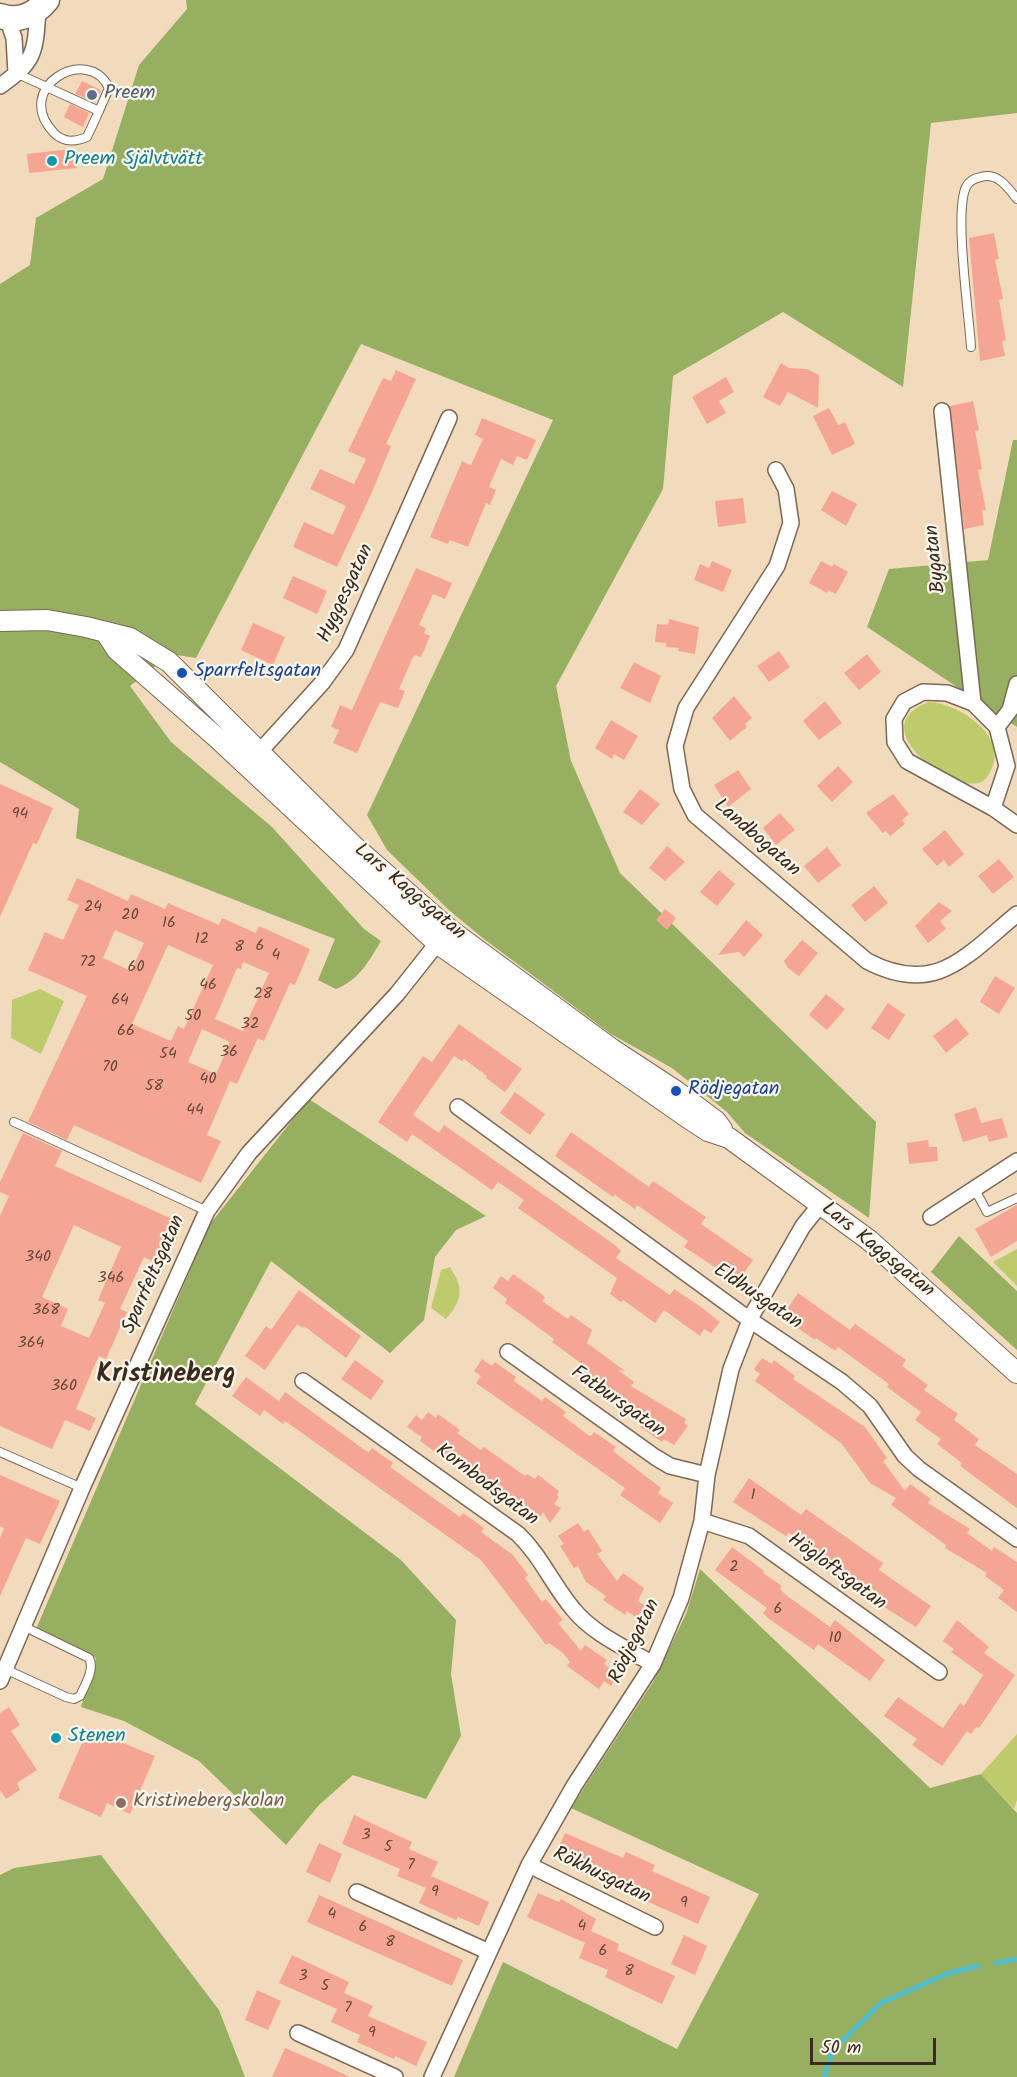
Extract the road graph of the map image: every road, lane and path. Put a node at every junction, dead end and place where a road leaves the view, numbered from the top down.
1 (42, 5) edge
2 (4, 17) edge
3 (16, 73) junction
4 (0, 86) edge
5 (45, 87) junction
6 (99, 111) junction
7 (1017, 199) edge
8 (971, 347) dead end
9 (942, 411) dead end
10 (449, 418) dead end
11 (776, 470) dead end
12 (0, 621) edge
13 (106, 633) junction
14 (1017, 684) edge
15 (973, 703) junction
16 (997, 727) junction
17 (260, 751) junction
18 (247, 766) junction
19 (993, 808) junction
20 (1017, 825) edge
21 (1017, 914) edge
22 (443, 936) junction
23 (458, 1107) dead end
24 (14, 1122) dead end
25 (1017, 1161) edge
26 (974, 1188) junction
27 (1017, 1198) edge
28 (820, 1205) junction
29 (207, 1211) junction
30 (931, 1217) dead end
31 (750, 1320) junction
32 (508, 1352) dead end
33 (1017, 1373) edge
34 (303, 1382) dead end
35 (0, 1452) edge
36 (707, 1475) junction
37 (82, 1488) junction
38 (702, 1521) junction
39 (1017, 1539) edge
40 (23, 1626) junction
41 (653, 1664) junction
42 (939, 1672) dead end
43 (3, 1675) edge
44 (529, 1865) junction
45 (357, 1892) dead end
46 (655, 1927) dead end
47 (489, 1952) junction
48 (298, 2033) dead end
49 (395, 2077) edge
50 (432, 2077) edge

1 - 2 main road
1 - 3 street
2 - 3 street
3 - 4 street
3 - 5 lane
5 - 6 lane
5 - 6 lane
5 - 6 lane
7 - 8 lane
9 - 15 street, Bygatan
10 - 17 street, Hyggesgatan
11 - 21 street, Landbogatan
12 - 13 street, Lars Kaggsgatan
13 - 17 street, Lars Kaggsgatan
13 - 18 street, Lars Kaggsgatan
14 - 16 street
15 - 16 street
15 - 19 street
16 - 19 street
17 - 18 street, Hyggesgatan
17 - 22 street, Lars Kaggsgatan
18 - 22 street, Lars Kaggsgatan
19 - 20 street
22 - 28 street, Lars Kaggsgatan
22 - 29 street, Sparrfeltsgatan
23 - 31 street, Eldhusgatan
24 - 29 lane, Sparrfeltsgatan
25 - 26 street
26 - 27 lane
26 - 30 street
28 - 31 street, Rödjegatan
28 - 33 street, Lars Kaggsgatan
29 - 37 street, Sparrfeltsgatan
31 - 36 street, Rödjegatan
31 - 39 street, Eldhusgatan
32 - 36 street, Fatbursgatan
34 - 41 street, Kornbodsgatan
35 - 37 lane
36 - 38 street, Rödjegatan
37 - 40 street, Sparrfeltsgatan
38 - 41 street, Rödjegatan
38 - 42 street, Högloftsgatan
40 - 43 street, Sparrfeltsgatan
40 - 43 lane
41 - 44 street, Rödjegatan
44 - 46 street, Rökhusgatan
44 - 47 street, Rödjegatan
45 - 47 street
47 - 50 street, Rödjegatan
48 - 49 street

